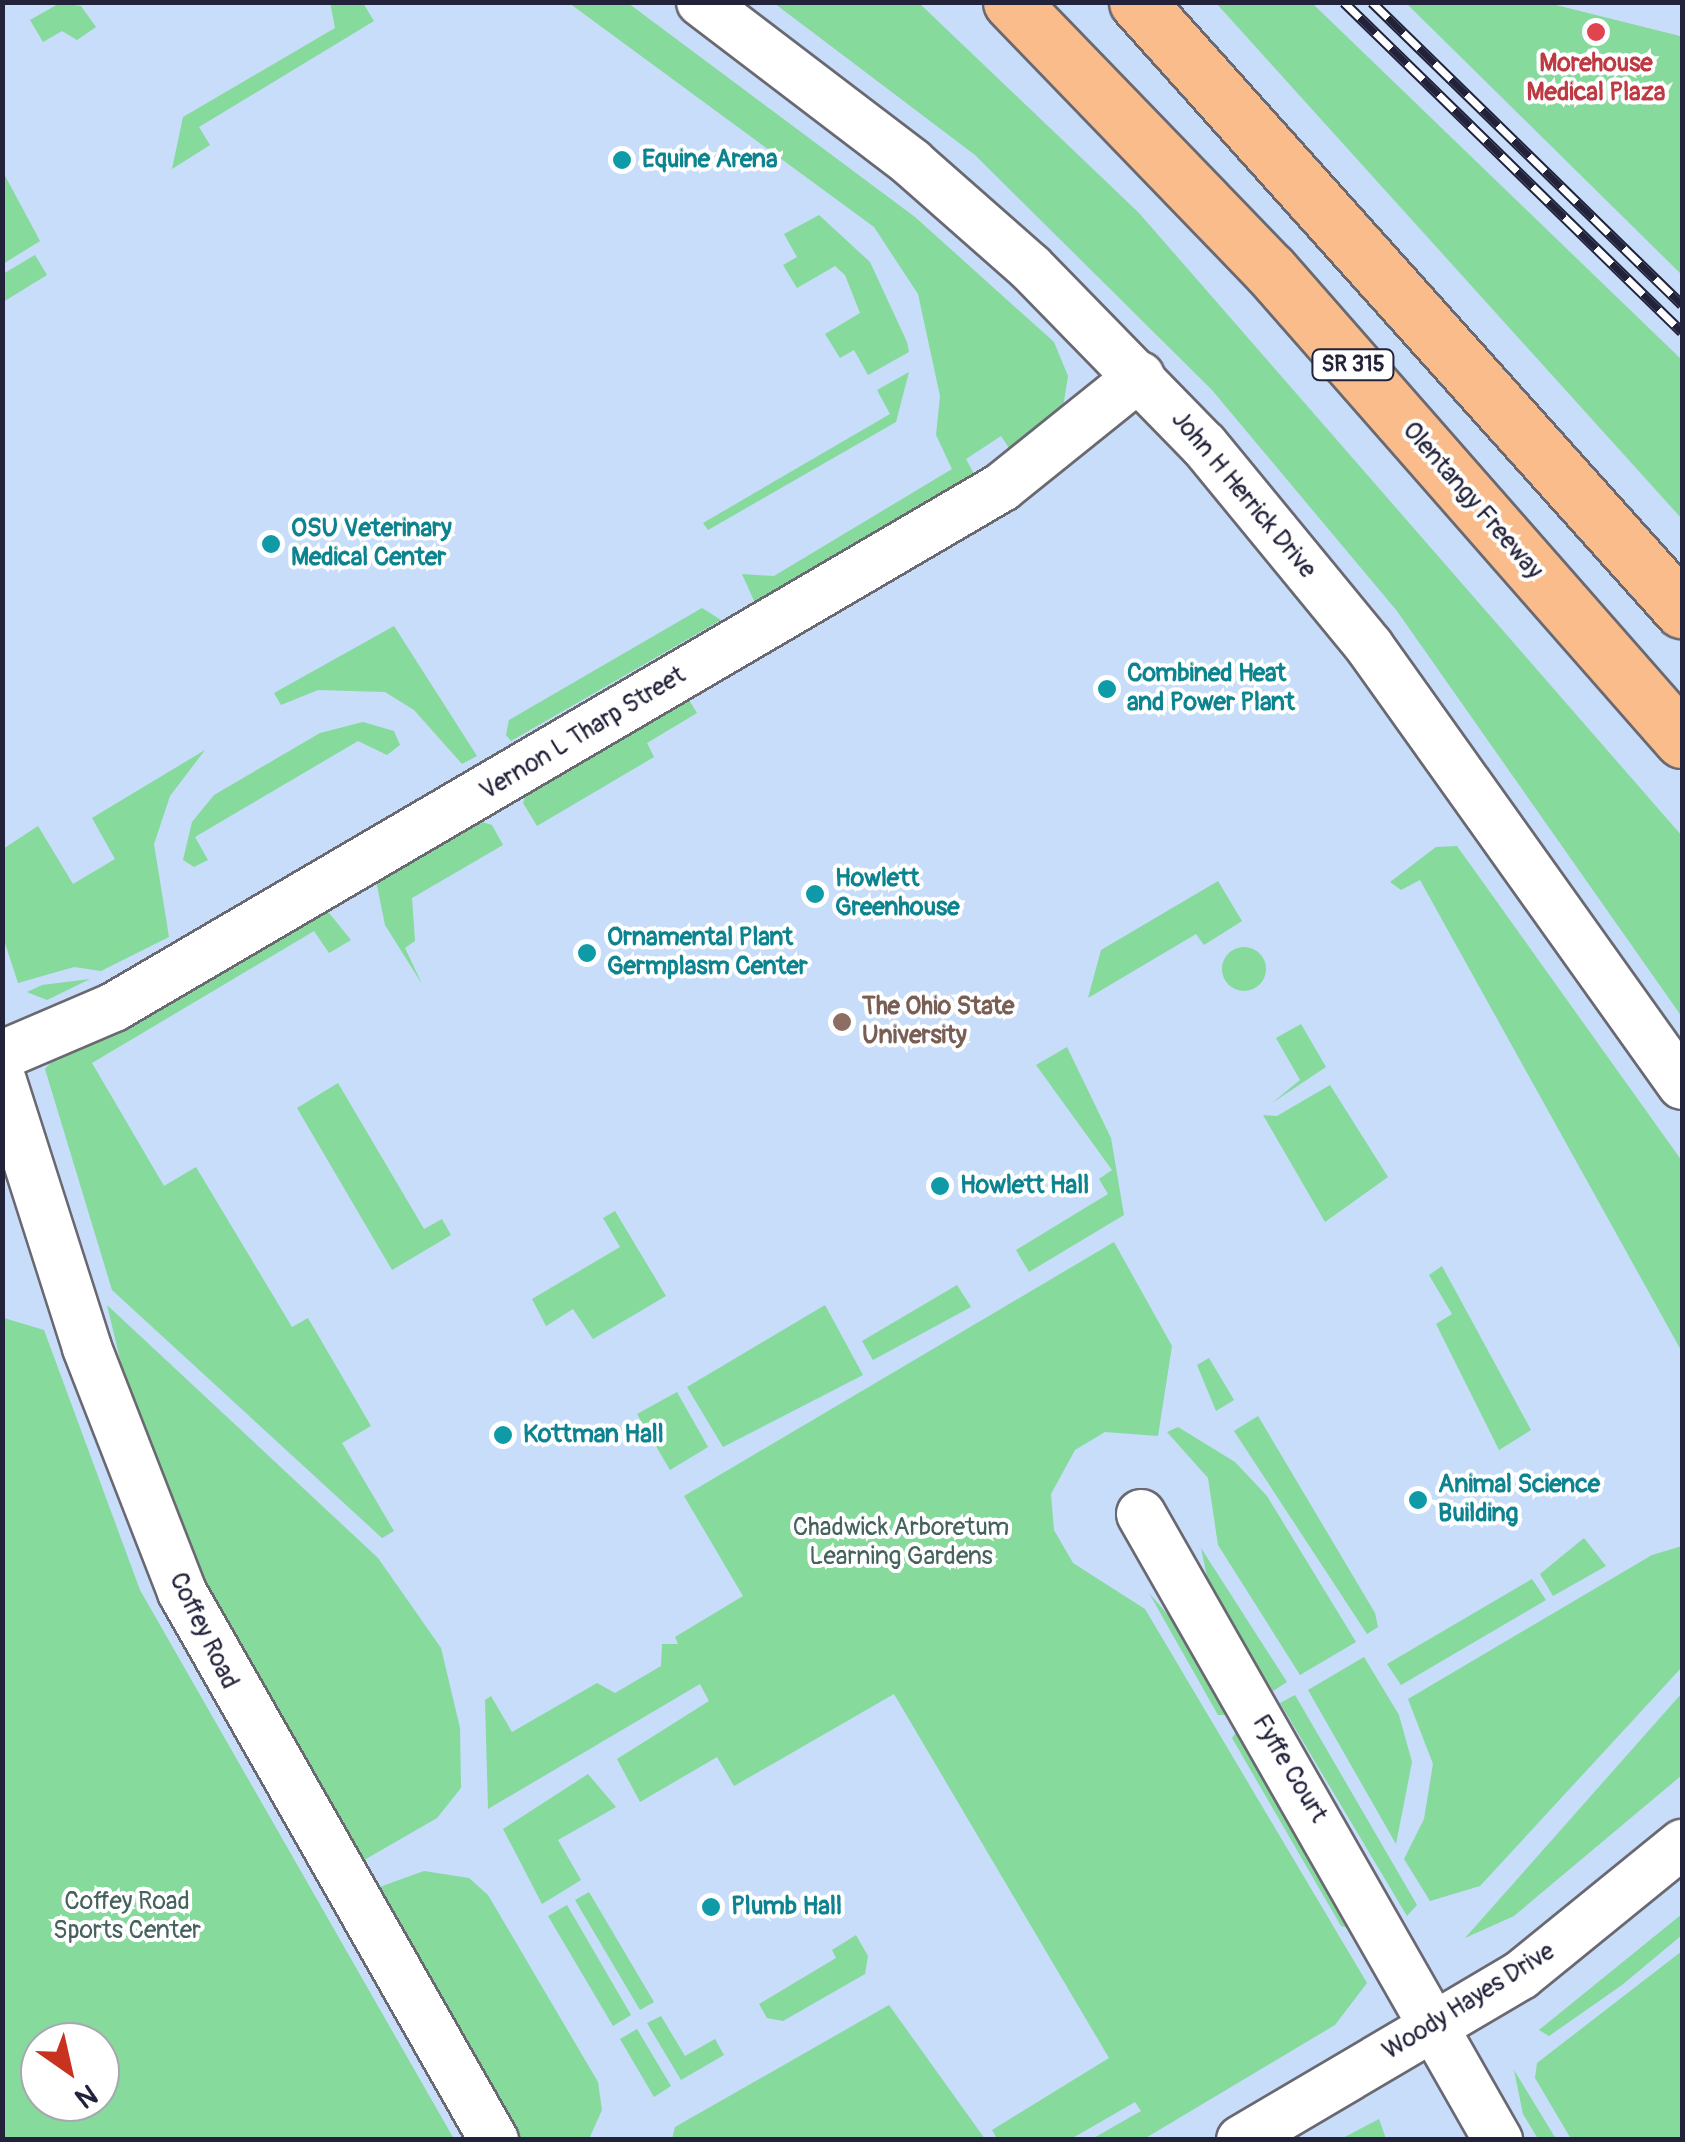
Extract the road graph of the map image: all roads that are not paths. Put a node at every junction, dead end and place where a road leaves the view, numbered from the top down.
1 (701, 2) edge
2 (1011, 2) edge
3 (1137, 2) edge
4 (1140, 376) junction
5 (1682, 610) edge
6 (1682, 740) edge
7 (2, 1055) edge
8 (2, 1081) edge
9 (1682, 1085) edge
10 (1141, 1514) dead end
11 (1682, 1844) edge
12 (1434, 2026) junction
13 (494, 2140) edge
14 (1241, 2140) edge
15 (1498, 2140) edge

1 - 4 street, John H Herrick Drive
2 - 6 highway, Olentangy Freeway / SR 315
3 - 5 highway
4 - 7 street, Vernon L Tharp Street
4 - 9 street, John H Herrick Drive
8 - 13 street, Coffey Road
10 - 12 street, Fyffe Court
11 - 12 street, Woody Hayes Drive
12 - 14 street, Woody Hayes Drive
12 - 15 street, Fyffe Court

